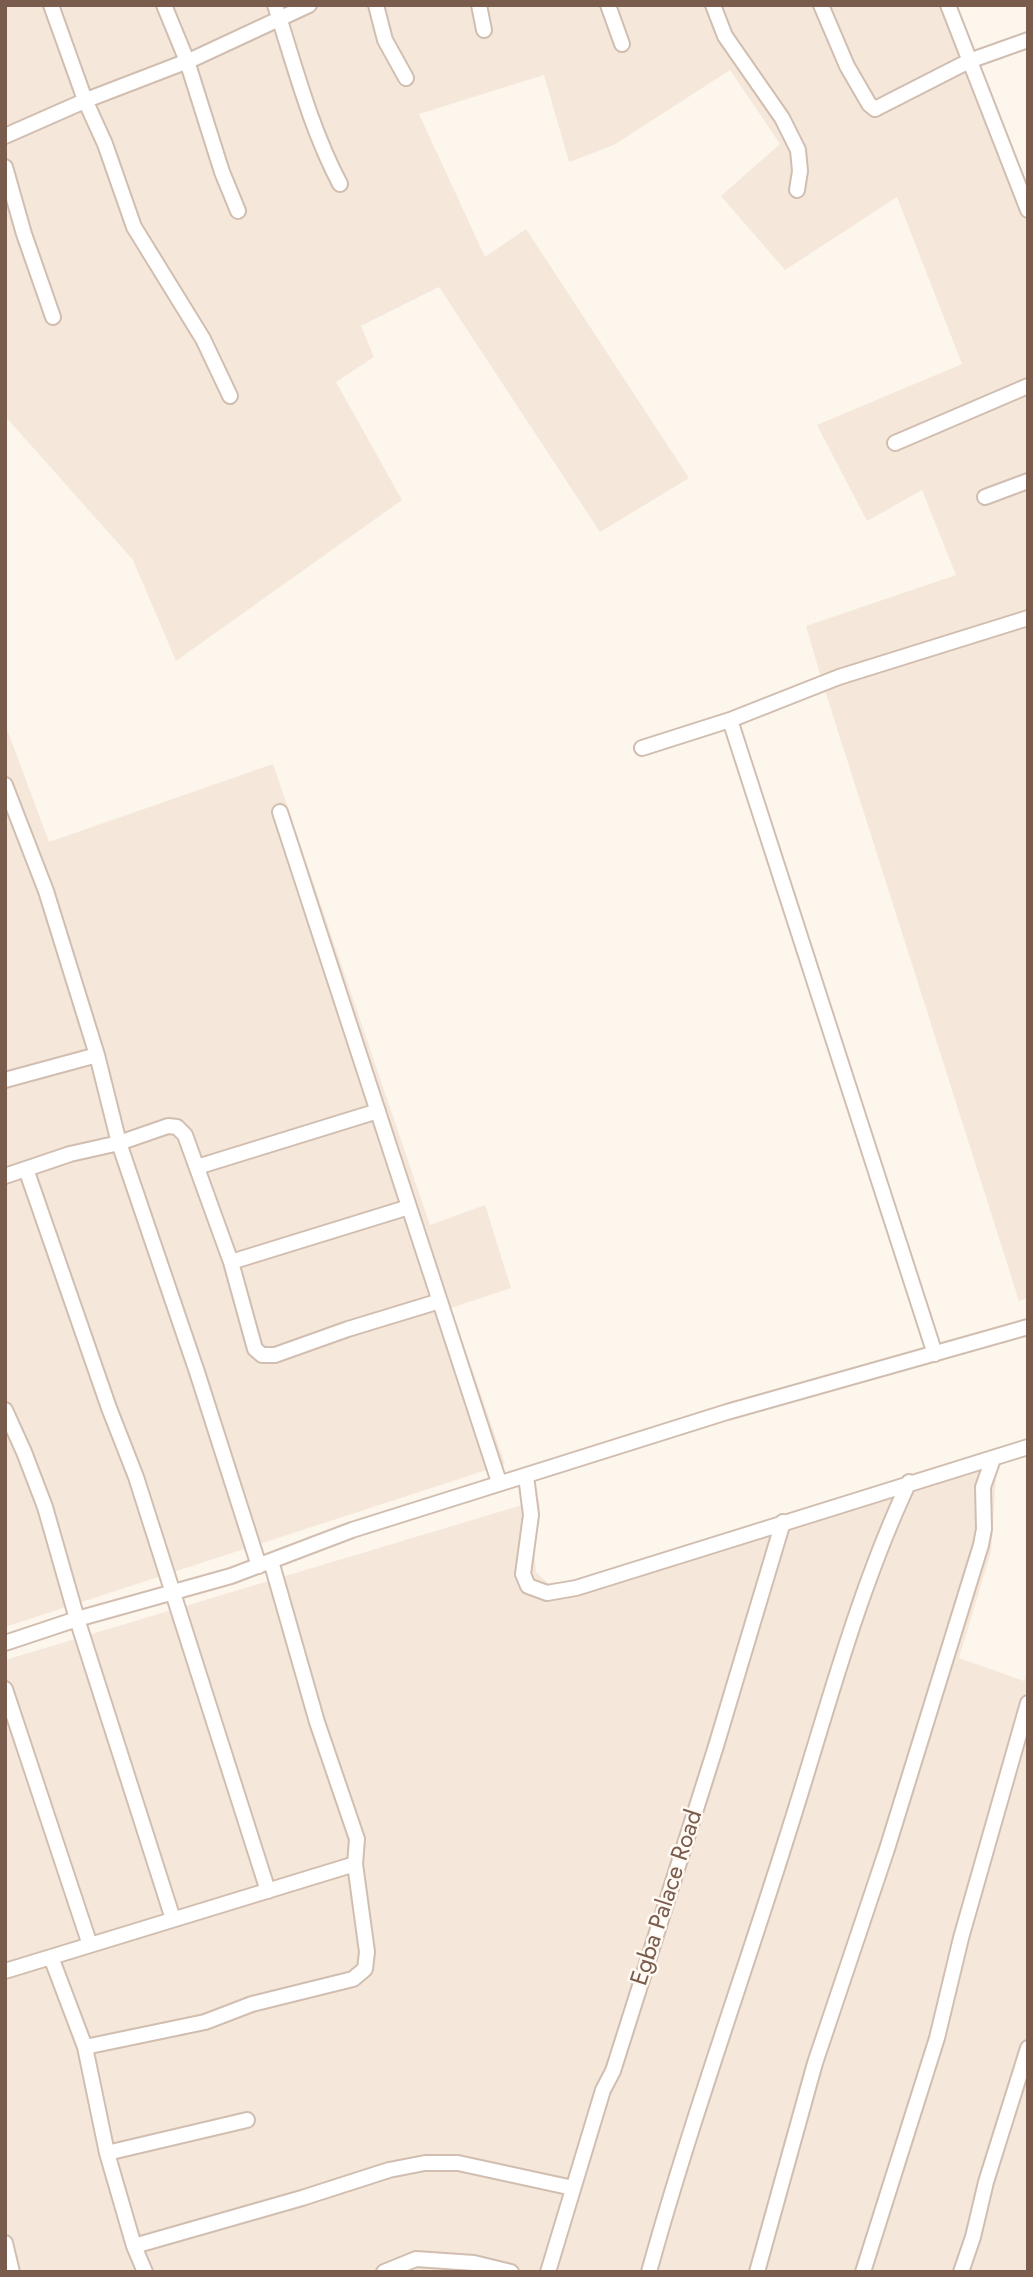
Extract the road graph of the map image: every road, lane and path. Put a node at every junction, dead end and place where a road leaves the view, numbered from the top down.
1 (51, 5) edge
2 (164, 5) edge
3 (309, 5) edge
4 (376, 5) edge
5 (479, 5) edge
6 (608, 5) edge
7 (713, 5) edge
8 (821, 5) edge
9 (948, 5) edge
10 (277, 12) edge
11 (484, 30) dead end
12 (1028, 40) edge
13 (622, 44) dead end
14 (187, 61) junction
15 (970, 61) junction
16 (406, 78) dead end
17 (85, 100) junction
18 (5, 136) edge
19 (5, 167) edge
20 (340, 184) dead end
21 (797, 190) dead end
22 (1028, 210) edge
23 (238, 211) dead end
24 (53, 317) dead end
25 (1028, 386) edge
26 (230, 396) dead end
27 (895, 443) dead end
28 (1028, 481) edge
29 (985, 498) dead end
30 (1028, 618) edge
31 (730, 720) junction
32 (642, 748) dead end
33 (5, 785) edge
34 (280, 812) dead end
35 (97, 1055) junction
36 (5, 1080) edge
37 (378, 1111) junction
38 (119, 1143) junction
39 (197, 1167) junction
40 (26, 1169) junction
41 (5, 1176) edge
42 (410, 1207) junction
43 (231, 1262) junction
44 (440, 1301) junction
45 (1028, 1327) edge
46 (935, 1354) junction
47 (5, 1411) edge
48 (1028, 1447) edge
49 (993, 1459) junction
50 (526, 1476) junction
51 (499, 1482) junction
52 (909, 1482) junction
53 (34, 1489) dead end
54 (783, 1522) junction
55 (265, 1564) junction
56 (174, 1591) junction
57 (77, 1619) junction
58 (5, 1643) edge
59 (5, 1689) edge
60 (1028, 1703) edge
61 (355, 1864) junction
62 (268, 1891) junction
63 (173, 1919) junction
64 (89, 1945) junction
65 (51, 1957) junction
66 (5, 1971) edge
67 (85, 2047) junction
68 (1028, 2048) edge
69 (247, 2120) dead end
70 (107, 2153) junction
71 (573, 2188) junction
72 (5, 2243) edge
73 (134, 2246) junction
74 (12, 2272) edge
75 (145, 2272) edge
76 (384, 2272) edge
77 (511, 2272) edge
78 (548, 2272) edge
79 (649, 2272) edge
80 (757, 2272) edge
81 (863, 2272) edge
82 (961, 2272) edge

1 - 17 street
2 - 14 street
3 - 10 street
4 - 16 street
5 - 11 street
6 - 13 street
7 - 21 street
8 - 15 street
9 - 15 street
10 - 14 street
10 - 20 street
12 - 15 street
14 - 17 street
14 - 23 street
15 - 22 street
17 - 18 street
17 - 26 street
19 - 24 street
25 - 27 street
28 - 29 street
30 - 31 street
31 - 32 street
31 - 46 street
33 - 35 street
34 - 37 street
35 - 36 street
35 - 38 street
37 - 39 street
37 - 42 street
38 - 39 street
38 - 40 street
38 - 55 street
39 - 43 street
40 - 41 street
40 - 56 street
42 - 43 street
42 - 44 street
43 - 44 street
44 - 51 street
45 - 46 street
46 - 50 street
47 - 53 street
47 - 57 street
48 - 49 street
49 - 52 street
49 - 80 street
50 - 51 street
50 - 54 street
51 - 55 street
52 - 54 street
52 - 79 street
54 - 71 street, Egba Palace Road
55 - 56 street
55 - 61 street
56 - 57 street
56 - 62 street
57 - 58 street
57 - 63 street
59 - 64 street
60 - 81 street
61 - 62 street
61 - 67 street
62 - 63 street
63 - 64 street
64 - 65 street
65 - 66 street
65 - 67 street
67 - 70 street
68 - 82 street
69 - 70 street
70 - 73 street
71 - 73 street
71 - 78 street, Egba Palace Road
72 - 74 street
73 - 75 street
76 - 77 street

